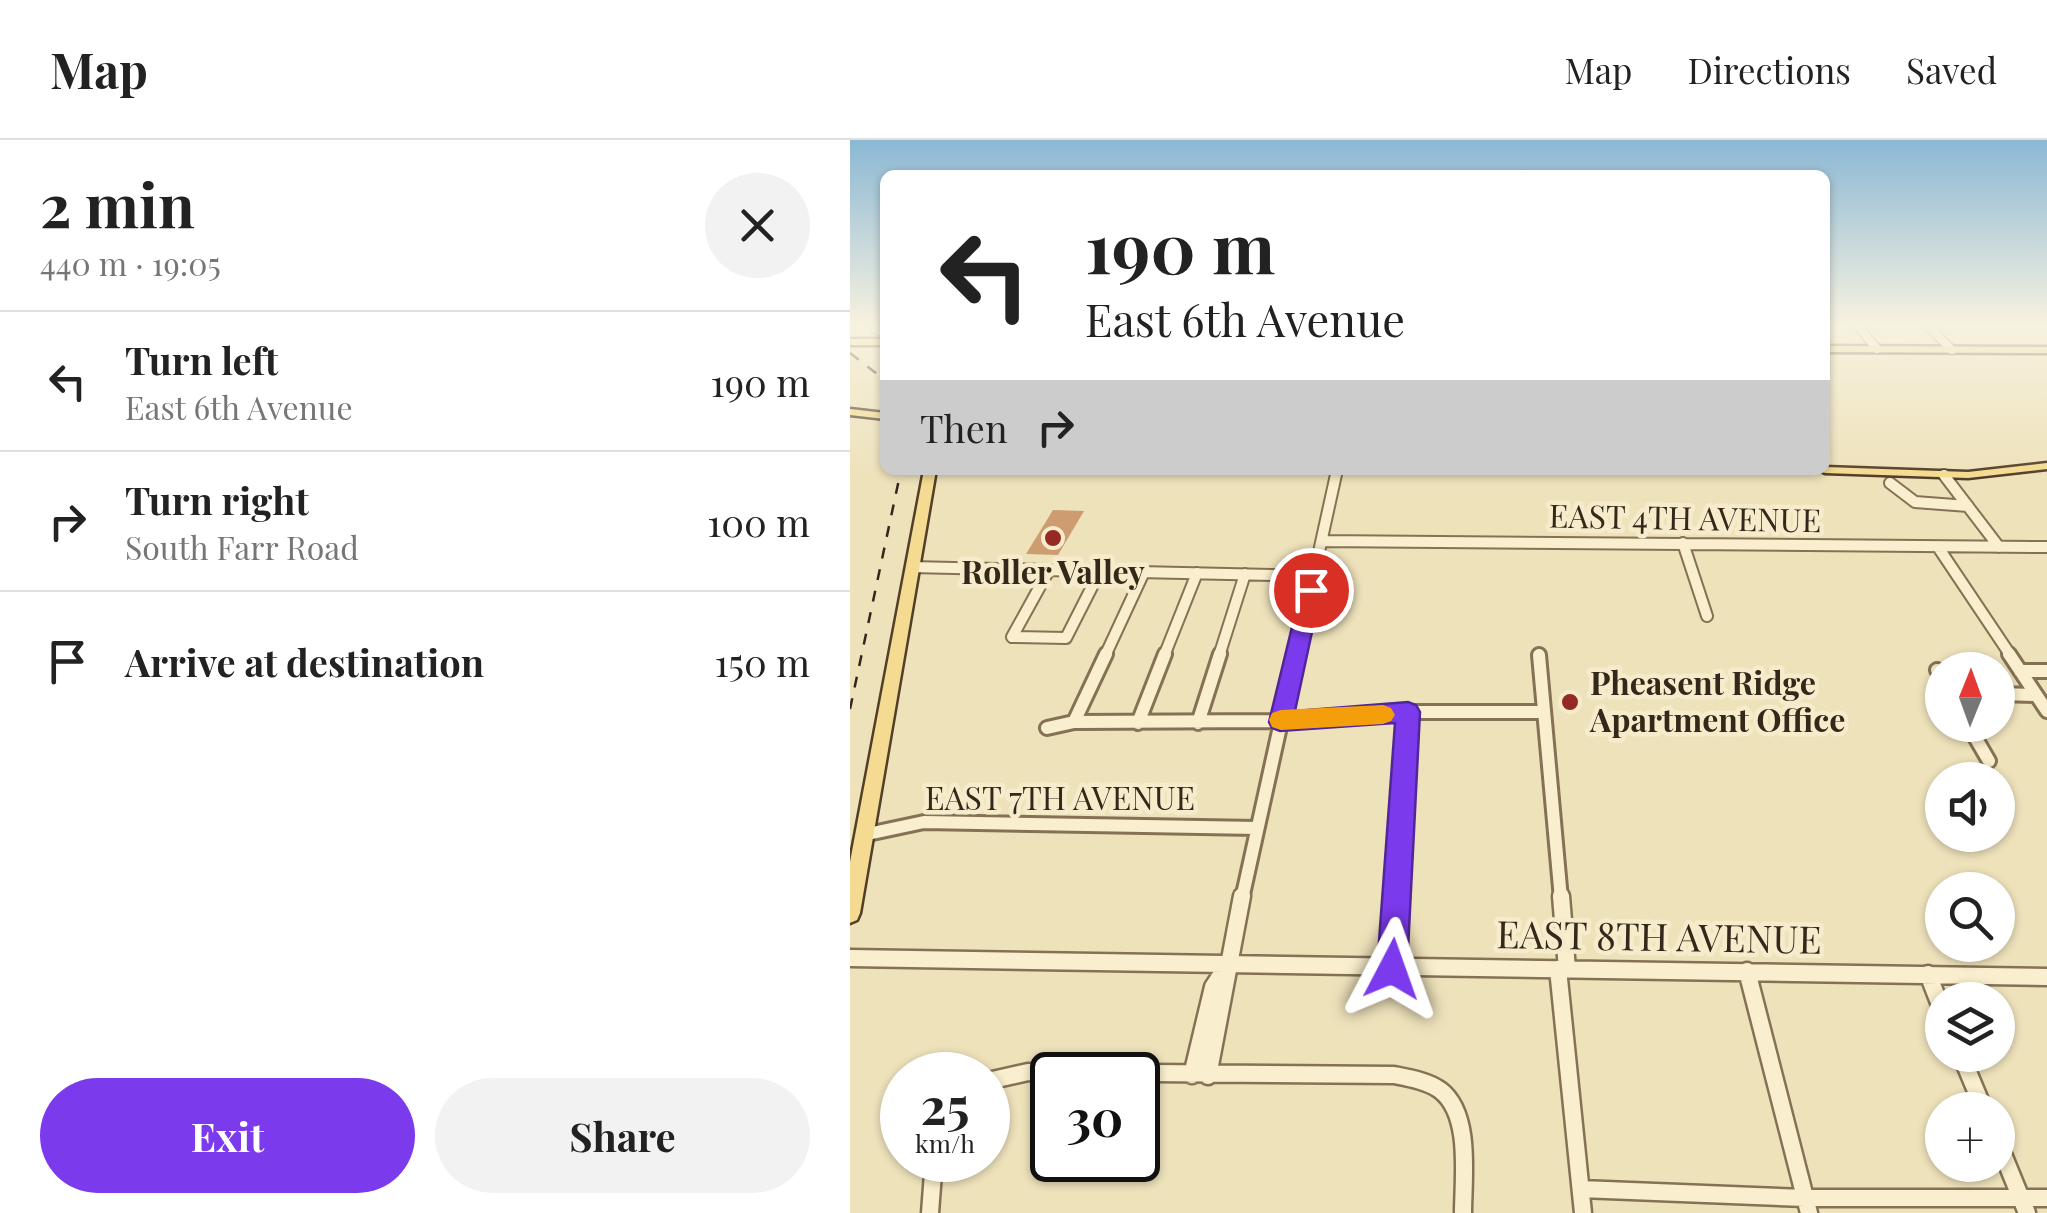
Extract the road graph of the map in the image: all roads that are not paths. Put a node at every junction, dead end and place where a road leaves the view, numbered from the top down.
1 (850, 411) edge
2 (880, 413) edge
3 (2047, 466) edge
4 (1830, 470) edge
5 (927, 475) edge
6 (1336, 475) edge
7 (1944, 475) junction
8 (1890, 483) dead end
9 (1968, 506) junction
10 (1322, 541) junction
11 (1683, 543) junction
12 (1938, 547) junction
13 (1999, 547) junction
14 (2047, 547) edge
15 (911, 567) junction
16 (1049, 570) junction
17 (1100, 571) junction
18 (1144, 572) junction
19 (1196, 573) junction
20 (1245, 574) junction
21 (1314, 576) junction
22 (1707, 616) dead end
23 (1066, 638) joint
24 (1539, 655) dead end
25 (2020, 670) junction
26 (2047, 671) edge
27 (2015, 694) edge
28 (2036, 695) junction
29 (2047, 711) edge
30 (1408, 712) junction
31 (1544, 712) junction
32 (1074, 722) junction
33 (1138, 722) junction
34 (1280, 722) junction
35 (1198, 723) junction
36 (1046, 728) dead end
37 (1978, 742) edge
38 (1989, 761) dead end
39 (1257, 828) junction
40 (863, 835) junction
41 (850, 913) edge
42 (850, 958) edge
43 (1226, 966) junction
44 (1392, 969) junction
45 (1562, 969) junction
46 (1747, 971) junction
47 (1928, 974) junction
48 (2047, 977) edge
49 (1931, 982) edge
50 (1010, 1076) edge
51 (1200, 1076) junction
52 (932, 1182) edge
53 (1581, 1190) junction
54 (2047, 1198) edge
55 (1807, 1205) edge
56 (2024, 1205) edge
57 (930, 1213) edge
58 (1463, 1213) edge
59 (1583, 1213) edge

1 - 2 main road
3 - 7 main road
4 - 7 main road
5 - 15 main road
6 - 10 street
7 - 9 street
8 - 9 street
9 - 13 street
10 - 11 street, EAST 4TH AVENUE
10 - 21 street
11 - 12 street, EAST 4TH AVENUE
11 - 22 street
12 - 13 street, EAST 4TH AVENUE
12 - 25 street
13 - 14 street, EAST 4TH AVENUE
15 - 16 street
15 - 40 main road
16 - 17 street
16 - 23 street
17 - 18 street
17 - 23 street
18 - 19 street
18 - 32 street
19 - 20 street
19 - 33 street
20 - 21 street
20 - 35 street
21 - 34 street
24 - 31 street
25 - 26 street
25 - 28 street
27 - 28 street
28 - 29 street
30 - 31 street
30 - 34 street
30 - 44 street
31 - 45 street
32 - 33 street
32 - 36 street
33 - 35 street
34 - 35 street
34 - 39 street
37 - 38 street
39 - 40 street, EAST 7TH AVENUE
39 - 43 street
40 - 41 main road
42 - 43 street, EAST 8TH AVENUE
43 - 44 street, EAST 8TH AVENUE
43 - 51 street
44 - 45 street, EAST 8TH AVENUE
45 - 46 street, EAST 8TH AVENUE
45 - 53 street
46 - 47 street, EAST 8TH AVENUE
46 - 55 street
47 - 48 street, EAST 8TH AVENUE
47 - 49 street
50 - 51 street
51 - 58 street
52 - 57 street
53 - 55 street
53 - 59 street
54 - 56 street
55 - 56 street

